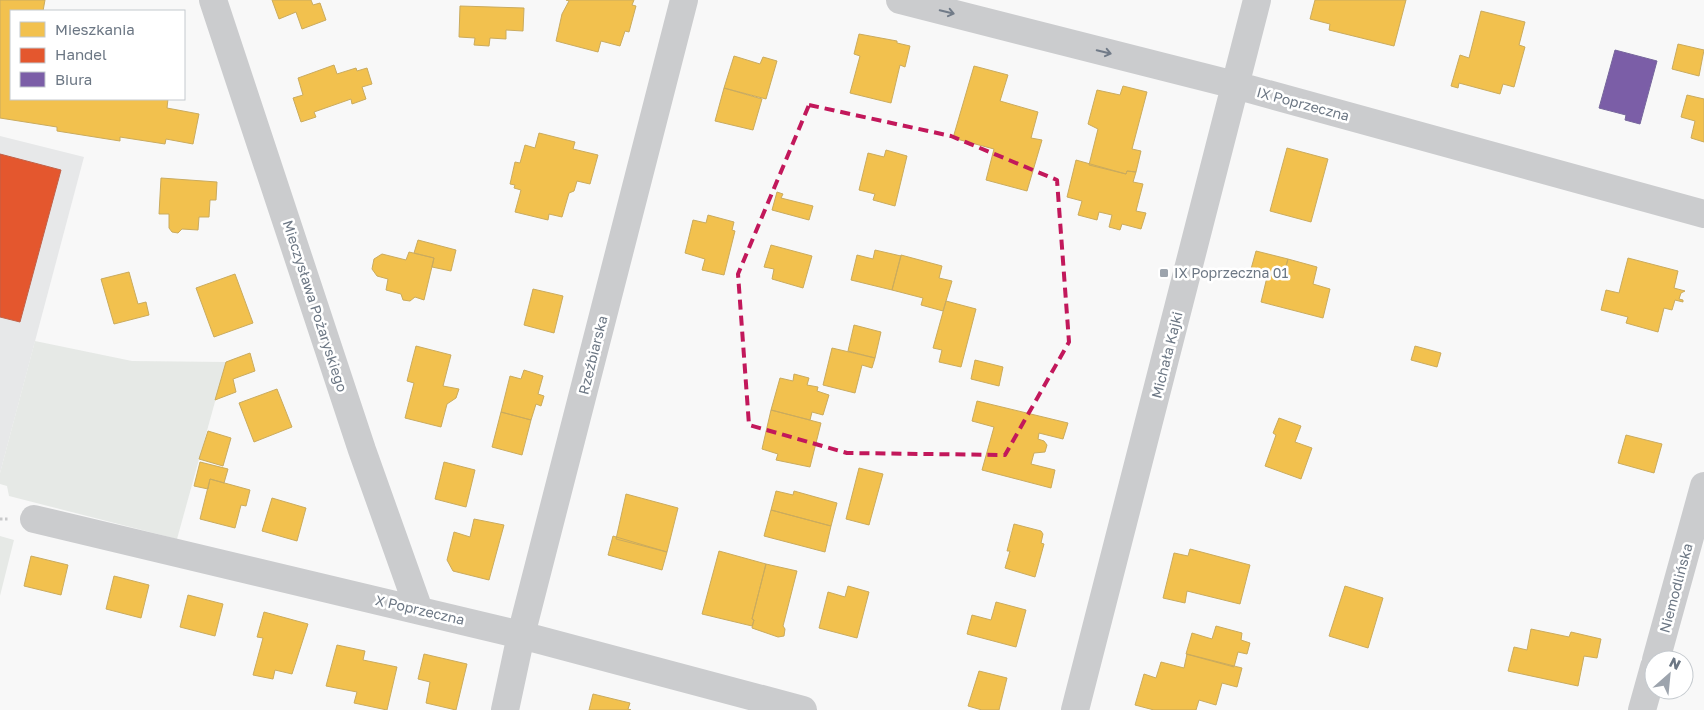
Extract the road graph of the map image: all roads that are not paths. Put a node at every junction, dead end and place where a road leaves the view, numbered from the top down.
1 (213, 0) edge
2 (684, 0) edge
3 (900, 0) edge
4 (1257, 0) edge
5 (1236, 85) junction
6 (1704, 214) edge
7 (1704, 486) edge
8 (34, 519) dead end
9 (419, 610) junction
10 (521, 635) junction
11 (1659, 650) edge
12 (505, 710) edge
13 (804, 710) edge
14 (1075, 710) edge

1 - 9 street, Mieczysława Pożaryskiego
2 - 10 street, Rzeźbiarska
3 -> 5 street, IX Poprzeczna
4 - 5 street, Michała Kajki
5 - 6 street, IX Poprzeczna
5 - 14 street, Michała Kajki
7 - 11 street, Niemodlińska
8 - 9 street, X Poprzeczna
9 - 10 street, X Poprzeczna
10 - 12 street, Rzeźbiarska
10 - 13 street, X Poprzeczna

